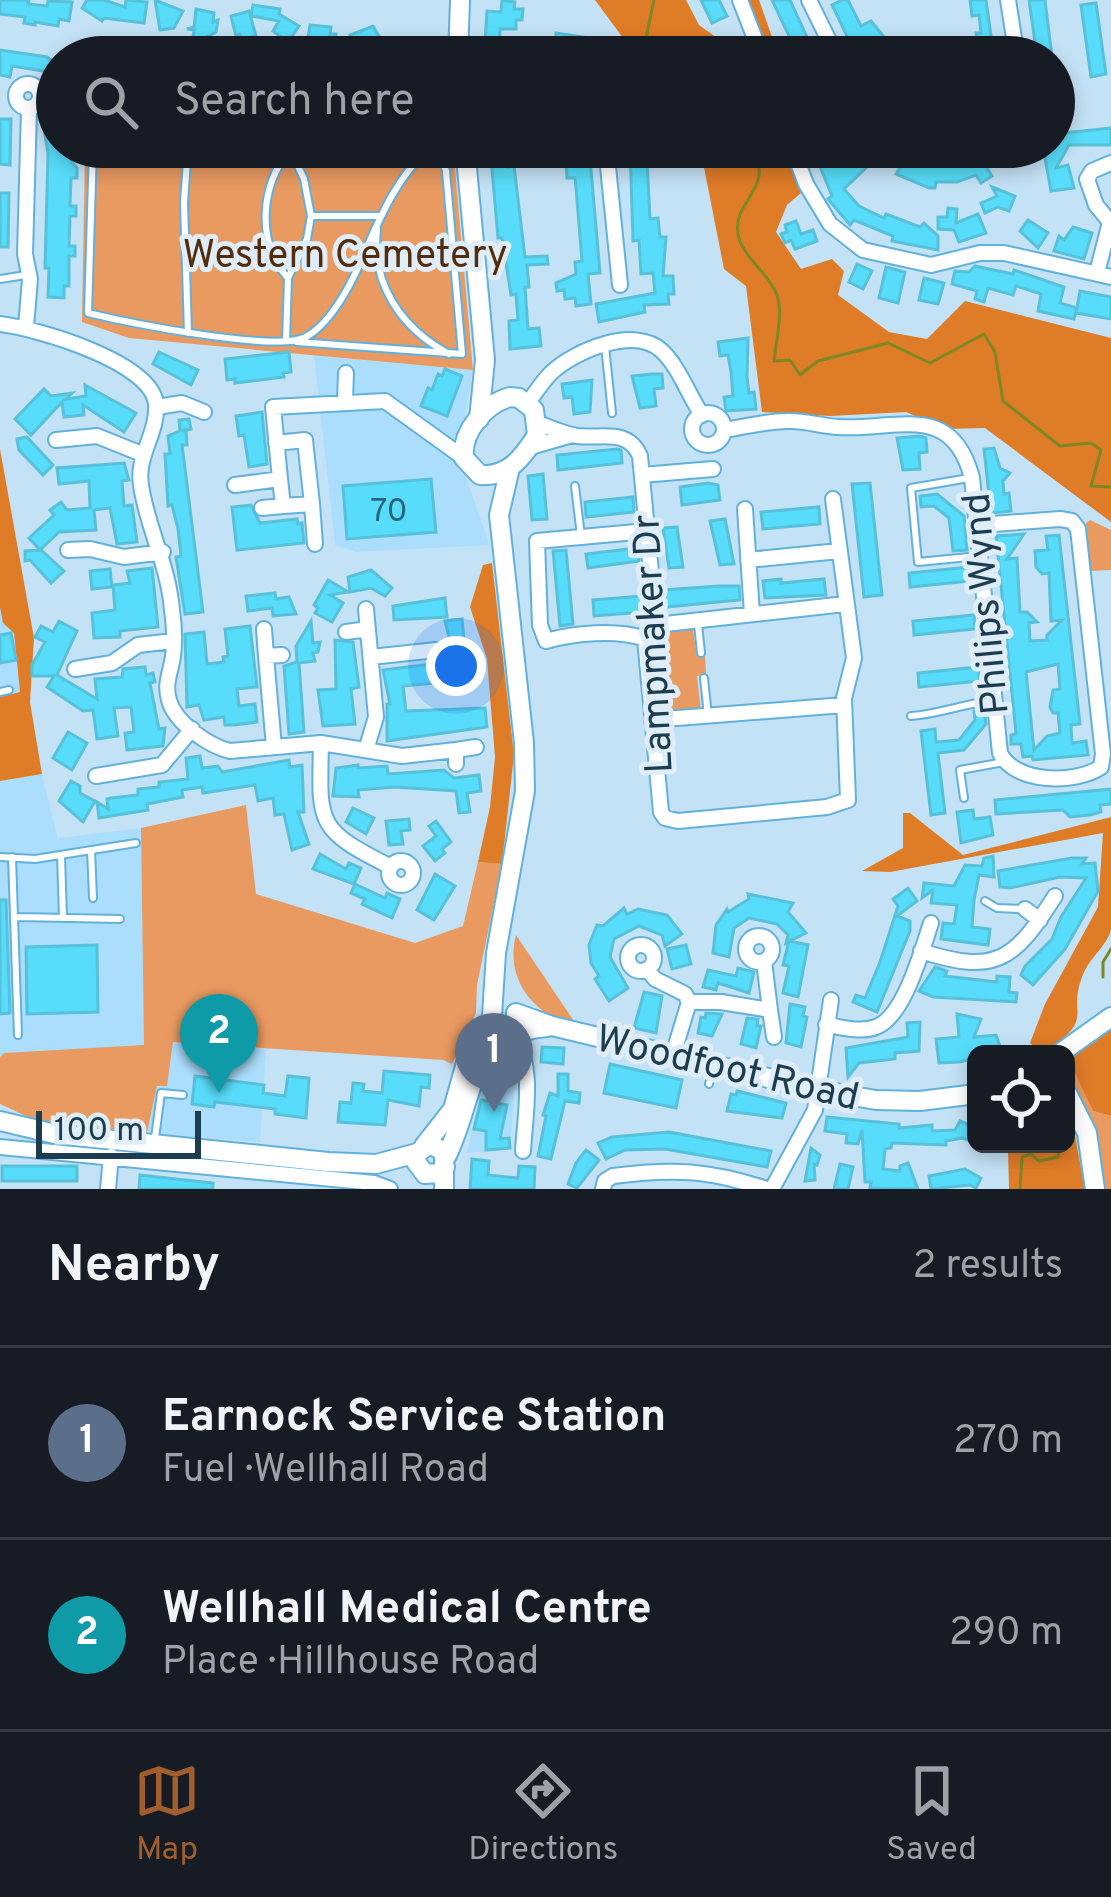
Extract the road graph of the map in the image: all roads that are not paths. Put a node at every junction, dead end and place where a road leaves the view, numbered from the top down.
1 (446, 0) edge
2 (740, 0) edge
3 (809, 0) edge
4 (1008, 0) edge
5 (460, 1) edge
6 (459, 36) edge
7 (754, 36) edge
8 (827, 36) edge
9 (1014, 36) edge
10 (29, 109) dead end
11 (1111, 163) edge
12 (92, 168) edge
13 (186, 168) edge
14 (278, 168) edge
15 (298, 168) edge
16 (412, 168) edge
17 (444, 168) edge
18 (467, 168) edge
19 (608, 168) edge
20 (800, 168) edge
21 (311, 216) junction
22 (381, 216) junction
23 (29, 275) junction
24 (1104, 275) edge
25 (287, 278) junction
26 (0, 279) edge
27 (620, 285) dead end
28 (0, 324) edge
29 (26, 327) junction
30 (188, 333) junction
31 (290, 342) junction
32 (604, 346) junction
33 (452, 356) junction
34 (485, 361) junction
35 (346, 373) dead end
36 (345, 400) junction
37 (519, 400) junction
38 (157, 407) junction
39 (204, 412) dead end
40 (612, 413) dead end
41 (702, 415) junction
42 (479, 419) junction
43 (538, 423) junction
44 (724, 430) junction
45 (424, 431) junction
46 (572, 435) junction
47 (465, 437) junction
48 (78, 438) junction
49 (56, 440) dead end
50 (276, 442) junction
51 (527, 448) junction
52 (142, 454) junction
53 (79, 455) dead end
54 (464, 458) junction
55 (511, 468) junction
56 (713, 469) dead end
57 (480, 475) junction
58 (642, 475) junction
59 (972, 478) junction
60 (280, 479) junction
61 (235, 485) dead end
62 (575, 486) dead end
63 (833, 499) dead end
64 (312, 504) junction
65 (283, 506) junction
66 (262, 508) dead end
67 (745, 508) dead end
68 (499, 515) junction
69 (979, 525) junction
70 (647, 531) junction
71 (581, 537) junction
72 (315, 544) dead end
73 (68, 550) dead end
74 (839, 551) junction
75 (163, 552) junction
76 (980, 556) junction
77 (748, 560) junction
78 (845, 604) junction
79 (366, 609) dead end
80 (752, 614) junction
81 (698, 620) junction
82 (656, 625) junction
83 (264, 629) dead end
84 (368, 629) junction
85 (346, 632) dead end
86 (645, 639) junction
87 (173, 641) junction
88 (436, 650) dead end
89 (701, 653) dead end
90 (371, 657) junction
91 (75, 669) dead end
92 (704, 678) dead end
93 (994, 701) junction
94 (844, 705) junction
95 (708, 716) junction
96 (911, 716) dead end
97 (652, 719) junction
98 (191, 729) junction
99 (321, 743) junction
100 (274, 747) junction
101 (476, 747) dead end
102 (366, 750) junction
103 (1004, 762) junction
104 (107, 769) dead end
105 (964, 798) dead end
106 (136, 843) dead end
107 (91, 850) junction
108 (62, 855) junction
109 (12, 856) junction
110 (0, 857) edge
111 (392, 866) dead end
112 (1055, 896) dead end
113 (93, 898) dead end
114 (985, 901) dead end
115 (1024, 909) joint
116 (15, 917) junction
117 (63, 918) junction
118 (120, 919) dead end
119 (1040, 920) junction
120 (931, 923) dead end
121 (921, 951) junction
122 (764, 961) dead end
123 (647, 969) dead end
124 (831, 1000) dead end
125 (688, 1002) junction
126 (770, 1010) junction
127 (1111, 1017) edge
128 (507, 1023) junction
129 (826, 1025) junction
130 (18, 1035) dead end
131 (773, 1037) dead end
132 (1072, 1045) edge
133 (673, 1055) junction
134 (818, 1090) junction
135 (183, 1095) dead end
136 (967, 1095) edge
137 (1075, 1108) edge
138 (0, 1121) edge
139 (155, 1142) junction
140 (0, 1148) edge
141 (523, 1151) dead end
142 (111, 1156) junction
143 (446, 1162) junction
144 (424, 1166) edge
145 (108, 1189) edge
146 (390, 1189) edge
147 (444, 1189) edge
148 (603, 1189) edge
149 (770, 1189) edge
150 (1095, 1189) edge

1 - 5 street
2 - 7 street
3 - 8 street
4 - 9 street
5 - 6 street
10 - 23 street
11 - 24 street
12 - 30 lane
13 - 30 lane
14 - 25 lane
15 - 21 lane
16 - 22 lane
17 - 33 lane
18 - 34 street
19 - 27 street
20 - 24 street
21 - 22 lane
21 - 25 lane
22 - 31 lane
22 - 33 lane
23 - 26 lane
23 - 29 street
25 - 31 lane
28 - 29 street
29 - 38 street
30 - 31 lane
31 - 33 lane
32 - 37 street
32 - 40 lane
32 - 41 street
34 - 37 street
34 - 42 street
35 - 36 street
36 - 45 street
36 - 50 street
37 - 42 street
37 - 43 street
38 - 39 street
38 - 52 street
41 - 44 street
41 - 44 street
42 - 47 street
43 - 46 street, Lampmaker Dr
43 - 51 street
44 - 59 street, Philips Wynd
45 - 47 street
45 - 54 street
46 - 51 street, Lampmaker Dr
46 - 58 street, Lampmaker Dr
47 - 54 street
48 - 49 street
48 - 52 street
48 - 53 street
50 - 60 street
50 - 64 street
51 - 55 street
52 - 75 street
54 - 57 street
55 - 57 street
55 - 68 street
56 - 58 street, Lampmaker Dr
57 - 68 street
58 - 70 street, Lampmaker Dr
59 - 69 street, Philips Wynd
59 - 76 lane
60 - 61 street
60 - 65 street
62 - 71 lane
63 - 74 street
64 - 65 street
64 - 72 street
65 - 66 street
67 - 77 street
68 - 128 street
69 - 76 street, Philips Wynd
69 - 103 street, Philips Wynd
70 - 71 street
70 - 82 street, Lampmaker Dr
71 - 86 street
73 - 75 street
74 - 77 street
74 - 78 street
75 - 87 street
76 - 93 street, Philips Wynd
77 - 80 street
78 - 80 street
78 - 94 street
79 - 84 street
80 - 81 street
81 - 82 street
81 - 89 lane
82 - 86 street, Lampmaker Dr
83 - 100 street
84 - 85 street
84 - 90 street
86 - 97 street, Lampmaker Dr
87 - 91 street
87 - 98 street
88 - 90 street
90 - 102 street
92 - 95 lane
93 - 96 lane
93 - 103 street, Philips Wynd
94 - 95 street
94 - 97 street, Lampmaker Dr
95 - 97 street
98 - 100 street
98 - 104 street
99 - 100 street
99 - 102 street
99 - 111 street
101 - 102 street
103 - 105 lane
106 - 107 lane
107 - 108 lane
107 - 113 lane
108 - 109 lane
108 - 117 lane
109 - 110 lane
109 - 116 lane
112 - 119 street
114 - 115 lane
115 - 119 street
116 - 117 lane
116 - 130 lane
117 - 118 lane
119 - 121 street
120 - 121 street
121 - 129 street
122 - 126 street
123 - 125 street
124 - 129 street
125 - 126 street
125 - 133 street
126 - 131 street
127 - 132 street
128 - 133 street, Woodfoot Road
128 - 141 street
128 - 143 street
128 - 144 street
129 - 134 street
133 - 134 street, Woodfoot Road
134 - 136 street, Woodfoot Road
134 - 149 street
135 - 139 lane
137 - 150 street
138 - 139 street
139 - 144 street
140 - 142 street
142 - 145 street
142 - 146 street
143 - 144 street
143 - 144 street
143 - 147 street
148 - 149 street

